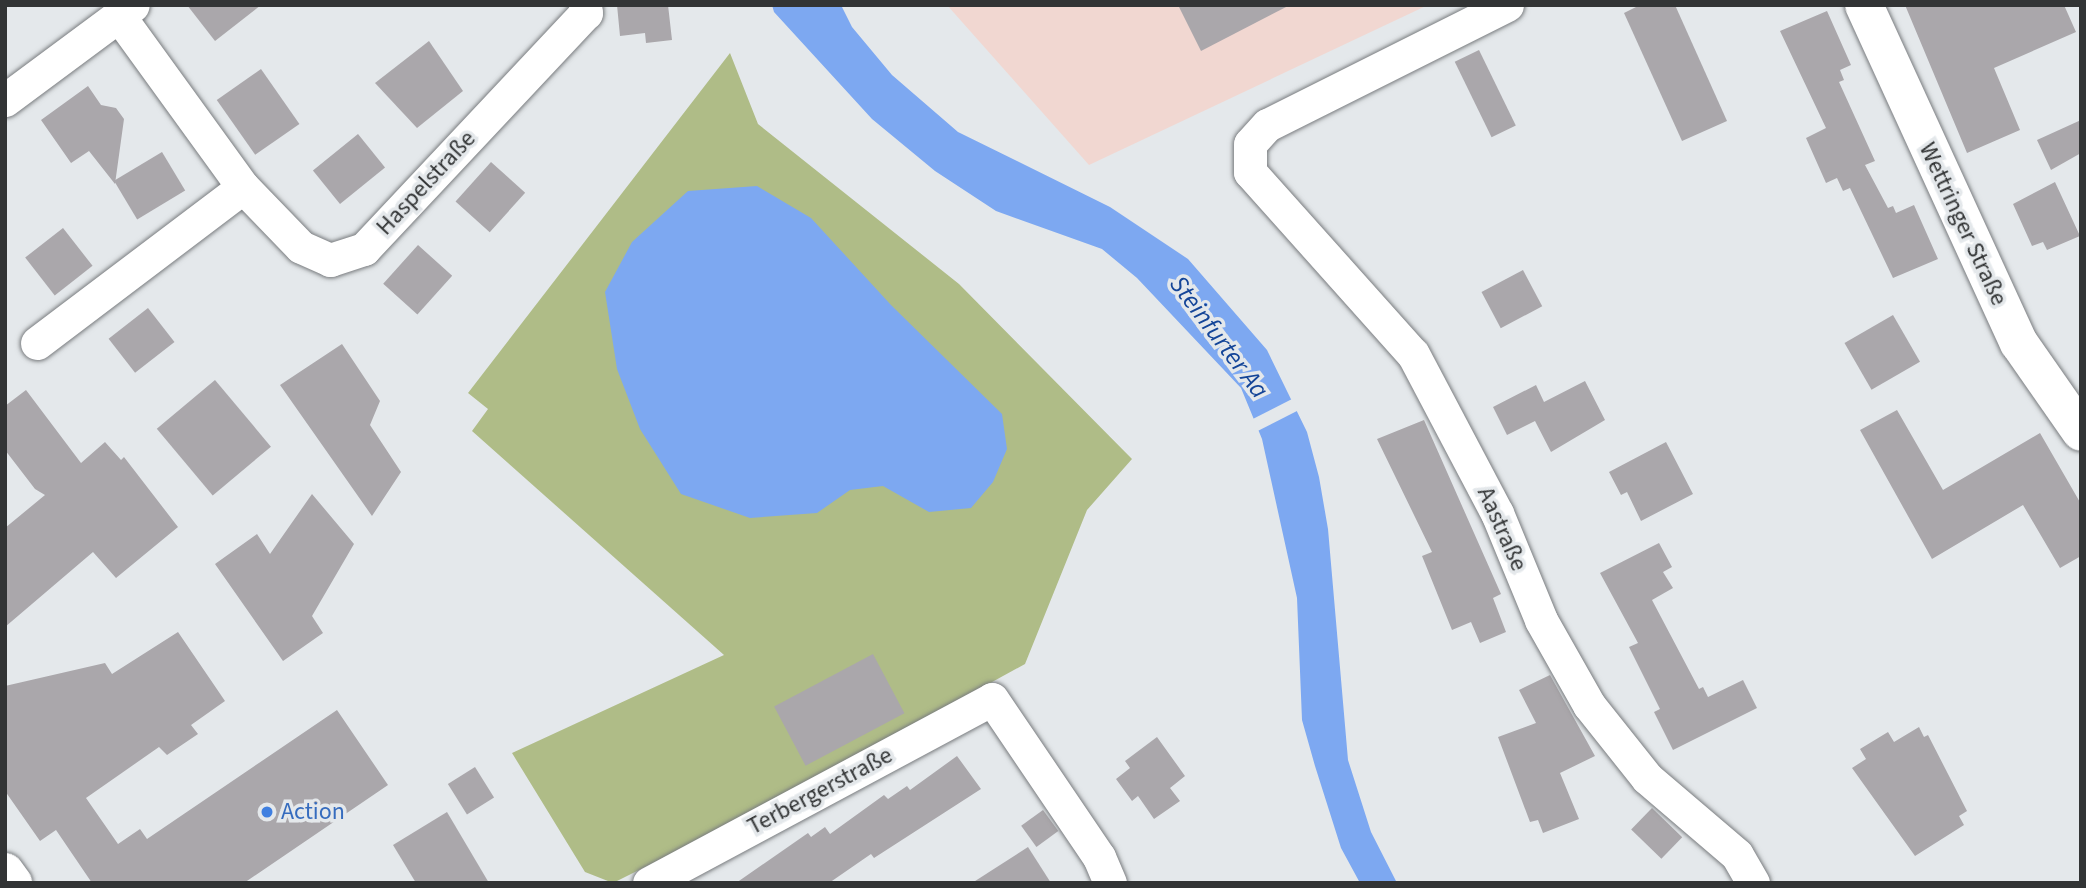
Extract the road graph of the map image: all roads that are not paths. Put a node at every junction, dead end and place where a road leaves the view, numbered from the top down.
1 (585, 5) edge
2 (1507, 5) edge
3 (1864, 5) edge
4 (126, 11) edge
5 (5, 100) edge
6 (243, 187) junction
7 (37, 343) dead end
8 (2081, 432) edge
9 (5, 872) edge
10 (13, 883) edge
11 (649, 883) edge
12 (1110, 883) edge
13 (1753, 883) edge

1 - 6 street, Haspelstraße
2 - 13 street, Aastraße
3 - 8 main road, Wettringer Straße
4 - 5 street
4 - 6 street, Haspelstraße
6 - 7 street
9 - 10 main road
11 - 12 street, Terbergerstraße

